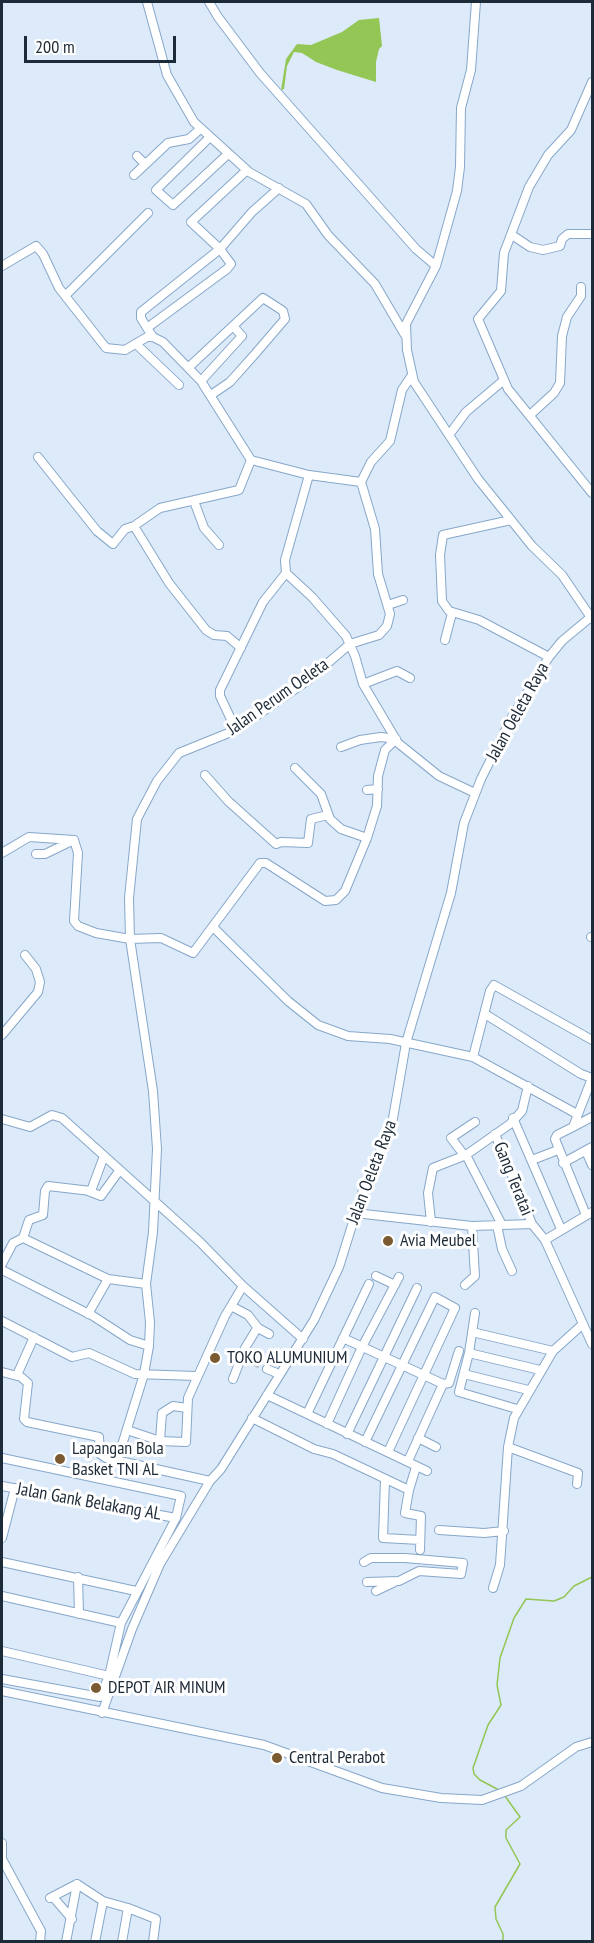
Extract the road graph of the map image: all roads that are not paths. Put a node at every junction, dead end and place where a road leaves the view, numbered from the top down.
1 (147, 2) edge
2 (209, 2) edge
3 (476, 2) edge
4 (592, 82) edge
5 (200, 129) junction
6 (209, 138) junction
7 (228, 154) junction
8 (137, 156) dead end
9 (145, 164) junction
10 (247, 170) junction
11 (134, 175) dead end
12 (279, 188) junction
13 (147, 213) dead end
14 (592, 234) edge
15 (512, 235) junction
16 (220, 249) junction
17 (2, 266) edge
18 (436, 266) junction
19 (581, 286) dead end
20 (66, 295) junction
21 (233, 326) junction
22 (147, 328) junction
23 (405, 335) junction
24 (153, 337) junction
25 (136, 344) junction
26 (189, 368) junction
27 (412, 375) junction
28 (504, 380) junction
29 (201, 381) junction
30 (179, 385) dead end
31 (211, 395) junction
32 (530, 415) junction
33 (449, 435) junction
34 (38, 457) dead end
35 (251, 460) junction
36 (309, 475) junction
37 (361, 482) junction
38 (592, 493) edge
39 (194, 501) junction
40 (511, 520) junction
41 (134, 526) junction
42 (219, 545) dead end
43 (286, 573) junction
44 (403, 600) dead end
45 (388, 605) junction
46 (453, 613) junction
47 (592, 617) edge
48 (446, 640) dead end
49 (350, 644) junction
50 (242, 648) junction
51 (549, 657) junction
52 (410, 678) dead end
53 (363, 684) junction
54 (236, 730) junction
55 (396, 739) junction
56 (341, 747) dead end
57 (295, 768) dead end
58 (205, 774) dead end
59 (378, 789) junction
60 (367, 790) dead end
61 (476, 793) junction
62 (328, 815) junction
63 (367, 838) junction
64 (75, 840) junction
65 (2, 853) edge
66 (36, 854) dead end
67 (214, 928) junction
68 (130, 939) junction
69 (25, 955) dead end
70 (485, 1014) junction
71 (2, 1035) edge
72 (592, 1040) edge
73 (406, 1043) junction
74 (473, 1057) junction
75 (592, 1078) edge
76 (528, 1086) junction
77 (578, 1114) junction
78 (592, 1117) edge
79 (513, 1118) junction
80 (2, 1119) edge
81 (475, 1122) dead end
82 (573, 1127) junction
83 (495, 1134) junction
84 (589, 1149) edge
85 (558, 1150) junction
86 (465, 1155) junction
87 (104, 1156) junction
88 (532, 1160) junction
89 (563, 1163) junction
90 (592, 1165) edge
91 (119, 1171) junction
92 (87, 1190) junction
93 (153, 1199) junction
94 (355, 1213) junction
95 (589, 1213) edge
96 (431, 1222) junction
97 (531, 1224) junction
98 (499, 1225) junction
99 (472, 1226) junction
100 (561, 1229) junction
101 (22, 1238) junction
102 (545, 1240) junction
103 (2, 1264) edge
104 (2, 1270) edge
105 (512, 1271) dead end
106 (376, 1276) dead end
107 (108, 1279) junction
108 (146, 1284) junction
109 (369, 1284) dead end
110 (465, 1285) dead end
111 (243, 1286) junction
112 (417, 1288) dead end
113 (231, 1306) junction
114 (474, 1313) dead end
115 (88, 1314) junction
116 (2, 1321) edge
117 (587, 1327) edge
118 (258, 1328) junction
119 (472, 1332) junction
120 (269, 1334) dead end
121 (34, 1337) junction
122 (343, 1338) junction
123 (303, 1339) junction
124 (592, 1344) edge
125 (149, 1346) junction
126 (362, 1347) junction
127 (459, 1351) dead end
128 (553, 1351) junction
129 (469, 1353) junction
130 (383, 1356) junction
131 (241, 1358) junction
132 (253, 1361) tunnel mouth
133 (404, 1365) junction
134 (267, 1369) tunnel mouth
135 (540, 1370) junction
136 (2, 1372) edge
137 (144, 1374) junction
138 (279, 1374) junction
139 (424, 1374) junction
140 (464, 1374) junction
141 (17, 1375) junction
142 (196, 1376) junction
143 (233, 1378) dead end
144 (443, 1384) junction
145 (528, 1390) junction
146 (267, 1395) junction
147 (187, 1408) junction
148 (517, 1409) junction
149 (307, 1414) junction
150 (252, 1418) junction
151 (327, 1424) junction
152 (127, 1430) junction
153 (348, 1434) junction
154 (418, 1438) junction
155 (160, 1441) junction
156 (365, 1442) junction
157 (436, 1447) dead end
158 (508, 1447) junction
159 (388, 1452) junction
160 (2, 1458) edge
161 (117, 1461) junction
162 (408, 1461) junction
163 (416, 1467) junction
164 (427, 1471) dead end
165 (385, 1479) junction
166 (210, 1481) junction
167 (577, 1484) dead end
168 (2, 1486) edge
169 (15, 1488) junction
170 (409, 1490) junction
171 (176, 1518) junction
172 (439, 1530) dead end
173 (504, 1531) junction
174 (2, 1538) edge
175 (420, 1540) junction
176 (420, 1550) dead end
177 (418, 1559) junction
178 (2, 1562) edge
179 (364, 1562) dead end
180 (416, 1572) junction
181 (78, 1577) junction
182 (399, 1581) junction
183 (367, 1582) dead end
184 (493, 1588) dead end
185 (136, 1591) junction
186 (376, 1591) dead end
187 (2, 1596) edge
188 (79, 1614) junction
189 (121, 1623) junction
190 (2, 1651) edge
191 (109, 1676) junction
192 (2, 1679) edge
193 (2, 1691) edge
194 (102, 1713) junction
195 (592, 1742) edge
196 (2, 1843) edge
197 (2, 1858) edge
198 (77, 1884) junction
199 (103, 1901) junction
200 (129, 1908) junction
201 (72, 1919) junction
202 (40, 1941) edge
203 (66, 1941) edge
204 (95, 1941) edge
205 (122, 1941) edge
206 (153, 1941) edge

1 - 5 street
2 - 18 street
3 - 18 street
4 - 15 street
5 - 6 street
5 - 9 street
6 - 7 street
6 - 7 street
7 - 10 street
8 - 9 street
9 - 11 street
10 - 12 street
10 - 16 street
12 - 16 street
12 - 23 street
13 - 20 street
14 - 15 street
15 - 28 street
16 - 22 street
16 - 22 street
17 - 20 street
18 - 23 street
19 - 32 street
20 - 25 street
21 - 26 street
21 - 29 street
21 - 31 street
22 - 24 street
23 - 27 street
24 - 25 street
24 - 26 street
25 - 30 street
26 - 29 street
27 - 33 street
27 - 37 street
28 - 32 street
28 - 33 street
29 - 31 street
31 - 35 street
32 - 38 street
33 - 40 street
34 - 41 street
35 - 36 street
35 - 39 street
36 - 37 street
36 - 43 street
37 - 45 street
39 - 41 street
39 - 42 street
40 - 46 street
40 - 47 street
41 - 50 street
43 - 49 street
43 - 50 street
44 - 45 street
45 - 49 street
46 - 48 street
46 - 51 street
47 - 51 street, Jalan Oeleta Raya
49 - 53 street
49 - 54 street, Jalan Perum Oeleta
50 - 54 street
51 - 61 street, Jalan Oeleta Raya
52 - 53 street
53 - 55 street
54 - 68 street, Jalan Perum Oeleta
55 - 56 street
55 - 59 street
55 - 61 street
57 - 62 street
58 - 62 street
59 - 60 street
59 - 63 street
61 - 73 street, Jalan Oeleta Raya
62 - 63 street
63 - 67 street
64 - 65 street
64 - 66 street
64 - 68 street
67 - 68 street
67 - 73 street
68 - 93 street, Jalan Perum Oeleta
69 - 71 street
70 - 72 street
70 - 74 street
70 - 75 street
73 - 74 street
73 - 94 street, Jalan Oeleta Raya
74 - 76 street
75 - 77 street
76 - 77 street
76 - 79 street
77 - 82 street
78 - 82 street
79 - 83 street
79 - 88 street
80 - 87 street
81 - 86 street
82 - 85 street
83 - 86 street
83 - 97 street, Gang Teratai
84 - 89 street
84 - 90 street
85 - 88 street
85 - 89 street
86 - 96 street
86 - 98 street
87 - 91 street
87 - 92 street
88 - 100 street
89 - 95 street
91 - 92 street
91 - 93 street
92 - 101 street
93 - 108 street, Jalan Perum Oeleta
93 - 111 street
94 - 96 street
94 - 123 street, Jalan Oeleta Raya
95 - 100 street
96 - 99 street
97 - 98 street
97 - 102 street, Gang Teratai
98 - 99 street
98 - 105 street
99 - 110 street
100 - 102 street
101 - 103 street
101 - 107 street
102 - 117 street, Gang Teratai
104 - 115 street
106 - 126 street
107 - 108 street
107 - 115 street
108 - 125 street, Jalan Perum Oeleta
109 - 122 street
111 - 113 street
111 - 123 street
112 - 130 street
113 - 118 street
113 - 142 street
114 - 119 street
115 - 125 street
116 - 121 street
117 - 124 street, Gang Teratai
117 - 128 street
118 - 120 street
118 - 131 street
119 - 128 street
119 - 129 street
121 - 137 street
121 - 141 street
122 - 126 street
122 - 149 street
123 - 138 street, Jalan Oeleta Raya
125 - 137 street, Jalan Perum Oeleta
126 - 130 street
126 - 151 street
127 - 144 street
128 - 135 street
129 - 135 street
129 - 140 street
130 - 133 street
130 - 153 street
131 - 132 street
131 - 143 street
133 - 139 street
133 - 139 street
133 - 156 street
134 - 138 street
135 - 145 street
136 - 141 street
137 - 142 street
137 - 152 street, Jalan Perum Oeleta
138 - 146 street, Jalan Oeleta Raya
139 - 144 street
139 - 159 street
140 - 145 street
140 - 148 street
141 - 161 street
142 - 147 street
144 - 154 street
145 - 148 street
146 - 149 street
146 - 150 street, Jalan Oeleta Raya
147 - 155 street
147 - 155 street
148 - 158 street
149 - 151 street
150 - 165 street
150 - 166 street, Jalan Oeleta Raya
151 - 153 street
152 - 155 street
152 - 161 street, Jalan Perum Oeleta
153 - 156 street
154 - 157 street
154 - 162 street
156 - 159 street
158 - 167 street
158 - 173 street
159 - 162 street
160 - 171 street
161 - 166 street
162 - 163 street
163 - 164 street
163 - 170 street
165 - 170 street
165 - 175 street
166 - 194 street, Jalan Oeleta Raya
168 - 169 street, Jalan Gank Belakang AL
169 - 171 street, Jalan Gank Belakang AL
169 - 174 street
170 - 175 street
171 - 185 street
172 - 173 street
173 - 184 street
175 - 176 street
177 - 179 street
177 - 180 street
177 - 180 street
178 - 181 street
180 - 182 street
181 - 185 street
181 - 188 street
182 - 183 street
182 - 186 street
185 - 189 street
187 - 188 street
188 - 189 street
189 - 191 street
190 - 191 street
191 - 192 street
193 - 194 street
194 - 195 street
196 - 197 street
197 - 202 street
198 - 199 street
198 - 201 street
198 - 201 street
199 - 200 street
199 - 204 street
200 - 205 street
200 - 206 street
201 - 203 street

